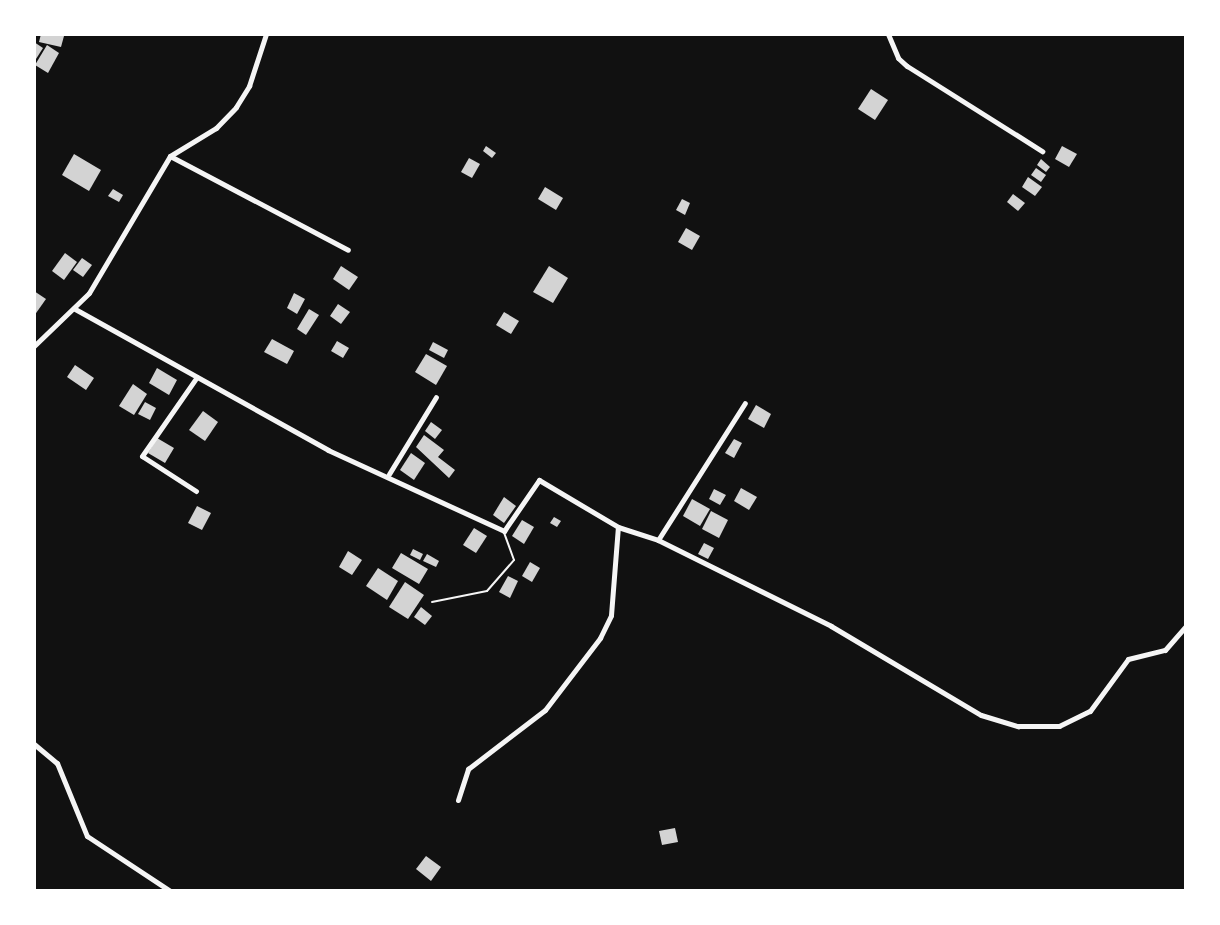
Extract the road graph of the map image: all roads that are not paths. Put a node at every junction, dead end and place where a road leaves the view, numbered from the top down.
1 (266, 34) edge
2 (888, 34) edge
3 (1042, 151) dead end
4 (170, 156) junction
5 (348, 250) dead end
6 (75, 309) junction
7 (34, 346) edge
8 (197, 377) junction
9 (436, 397) dead end
10 (745, 403) dead end
11 (389, 474) junction
12 (196, 491) dead end
13 (618, 527) junction
14 (504, 531) junction
15 (658, 540) junction
16 (432, 602) dead end
17 (1186, 626) edge
18 (34, 744) edge
19 (458, 800) dead end
20 (170, 891) edge

1 - 4 street
2 - 3 street
4 - 5 street
4 - 6 street
6 - 7 street
6 - 8 street
8 - 11 street
8 - 12 street
9 - 11 street
10 - 15 street
11 - 14 street
13 - 14 street
13 - 15 street
13 - 19 street
14 - 16 lane
15 - 17 street
18 - 20 street

